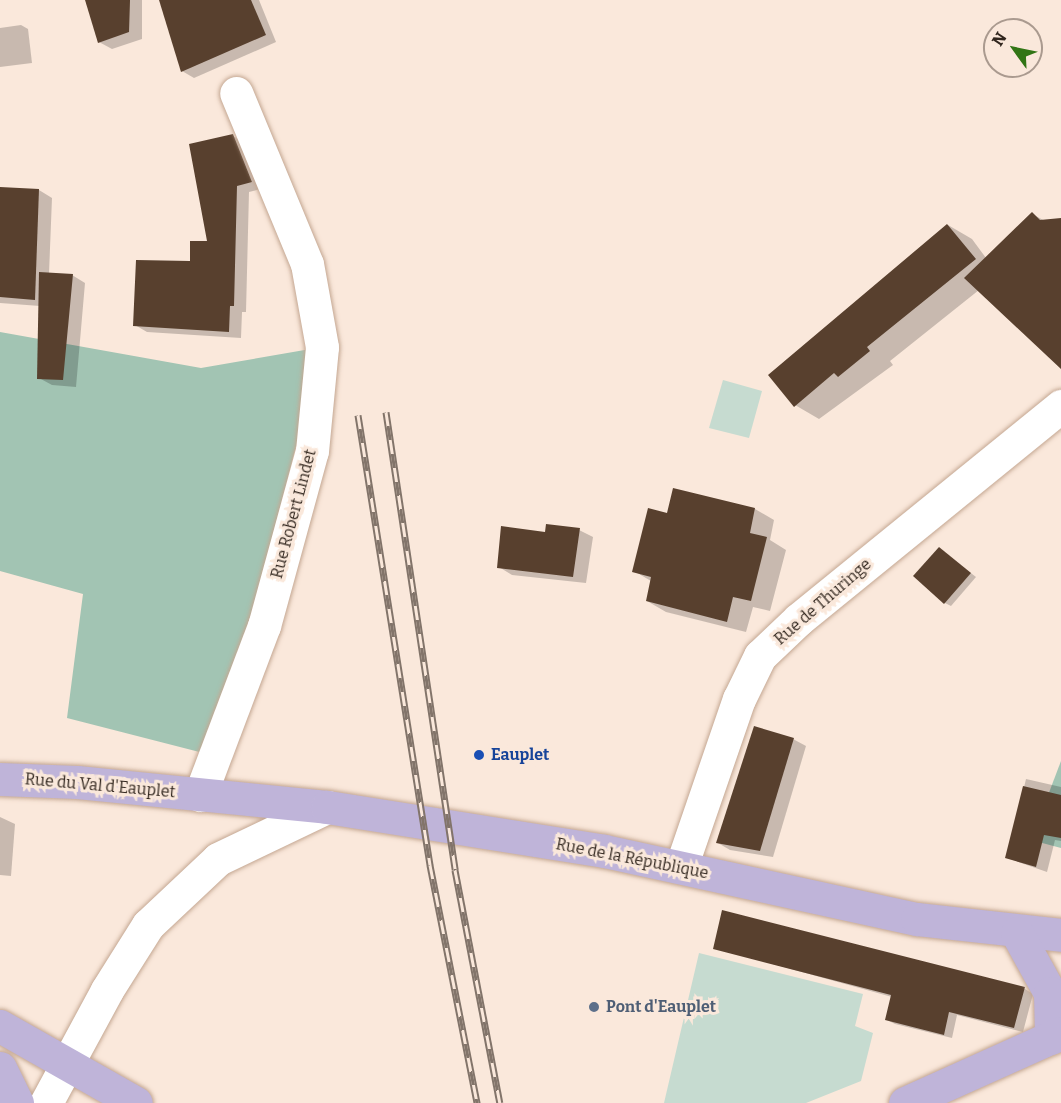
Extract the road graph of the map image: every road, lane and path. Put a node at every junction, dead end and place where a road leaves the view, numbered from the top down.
1 (236, 93) dead end
2 (1061, 406) edge
3 (0, 779) edge
4 (200, 795) junction
5 (327, 807) junction
6 (681, 867) junction
7 (1017, 933) junction
8 (1061, 935) edge
9 (0, 1026) edge
10 (1056, 1035) edge
11 (66, 1065) junction
12 (0, 1068) edge
13 (17, 1103) edge
14 (46, 1103) edge
15 (136, 1103) edge
16 (905, 1103) edge

1 - 4 street, Rue Robert Lindet
2 - 6 street, Rue de Thuringe
3 - 4 main road, Rue du Val d'Eauplet
4 - 5 main road, Rue de la République
5 - 6 main road, Rue de la République
5 - 11 street
6 - 7 main road, Rue de la République
7 - 8 main road, Rue de la République
7 - 10 main road
9 - 11 main road
10 - 16 main road
11 - 14 street
11 - 15 main road
12 - 13 main road

